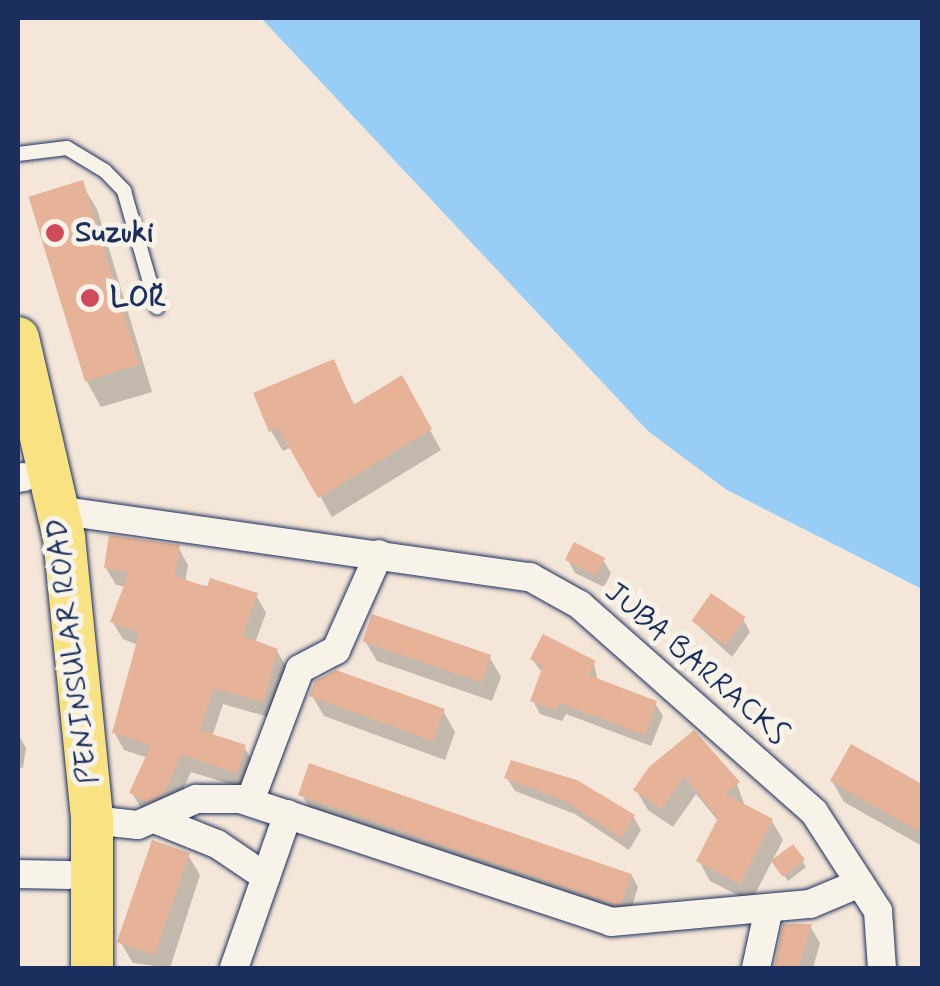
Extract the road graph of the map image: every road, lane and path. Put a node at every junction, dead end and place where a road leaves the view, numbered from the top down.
1 (18, 154) edge
2 (157, 307) dead end
3 (18, 338) edge
4 (20, 469) edge
5 (57, 510) junction
6 (380, 554) junction
7 (250, 802) junction
8 (288, 814) junction
9 (92, 820) junction
10 (157, 820) junction
11 (18, 874) edge
12 (68, 874) junction
13 (266, 877) junction
14 (860, 883) junction
15 (769, 908) junction
16 (66, 968) edge
17 (92, 968) edge
18 (234, 968) edge
19 (756, 968) edge
20 (882, 968) edge

1 - 2 lane
3 - 5 main road, PENINSULAR ROAD
4 - 12 main road, PENINSULAR ROAD
5 - 6 street, JUBA BARRACKS
5 - 9 main road, PENINSULAR ROAD
6 - 7 street
6 - 14 street, JUBA BARRACKS
7 - 8 street
7 - 10 street
8 - 13 street
8 - 15 street
9 - 10 street
9 - 17 main road, PENINSULAR ROAD
10 - 13 street
11 - 12 street
12 - 16 main road, PENINSULAR ROAD
13 - 18 street
14 - 15 street
14 - 20 street, JUBA BARRACKS
15 - 19 street

